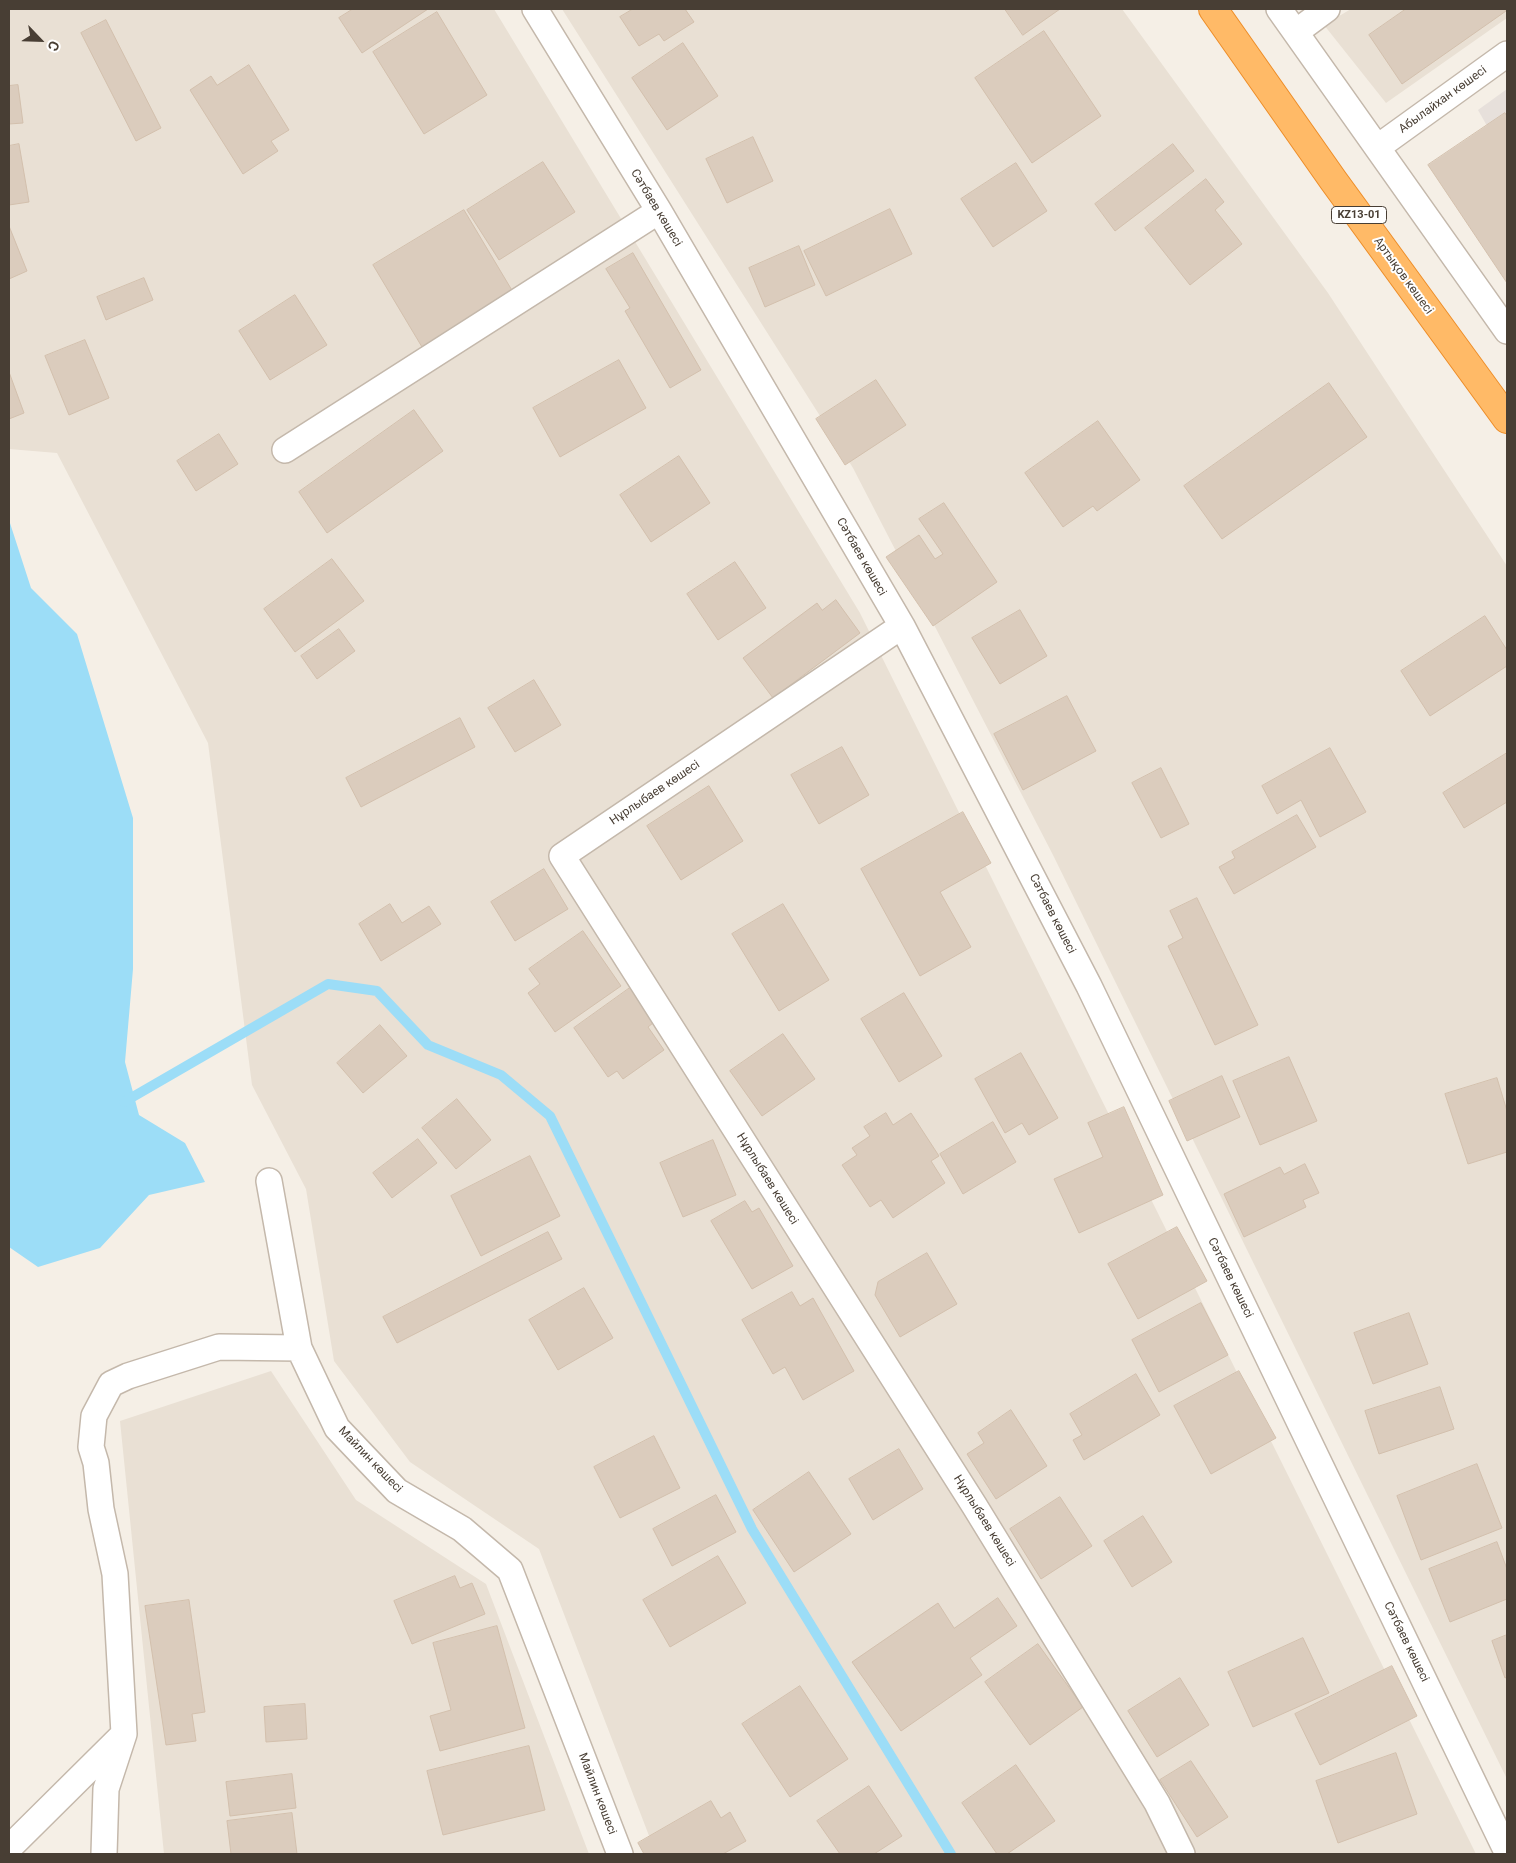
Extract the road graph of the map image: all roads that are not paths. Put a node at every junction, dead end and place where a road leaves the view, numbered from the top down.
1 (535, 9) edge
2 (1213, 9) edge
3 (1279, 9) edge
4 (1327, 9) edge
5 (1296, 32) junction
6 (1507, 54) edge
7 (1378, 147) junction
8 (659, 211) junction
9 (1507, 331) edge
10 (1507, 419) edge
11 (285, 450) dead end
12 (902, 626) junction
13 (269, 1181) dead end
14 (299, 1348) junction
15 (124, 1734) junction
16 (9, 1848) edge
17 (1507, 1852) edge
18 (104, 1854) edge
19 (620, 1854) edge
20 (1182, 1854) edge

1 - 8 street, Сәтбаев көшесі
2 - 10 highway, Артықов көшесі / KZ13-01
3 - 5 street
4 - 5 street
5 - 7 street
6 - 7 street, Абылайхан көшесі
7 - 9 street
8 - 11 street
8 - 12 street, Сәтбаев көшесі
12 - 17 street, Сәтбаев көшесі
12 - 20 street, Нұрлыбаев көшесі
13 - 14 street, Майлин көшесі
14 - 15 street
14 - 19 street, Майлин көшесі
15 - 16 street
15 - 18 street

